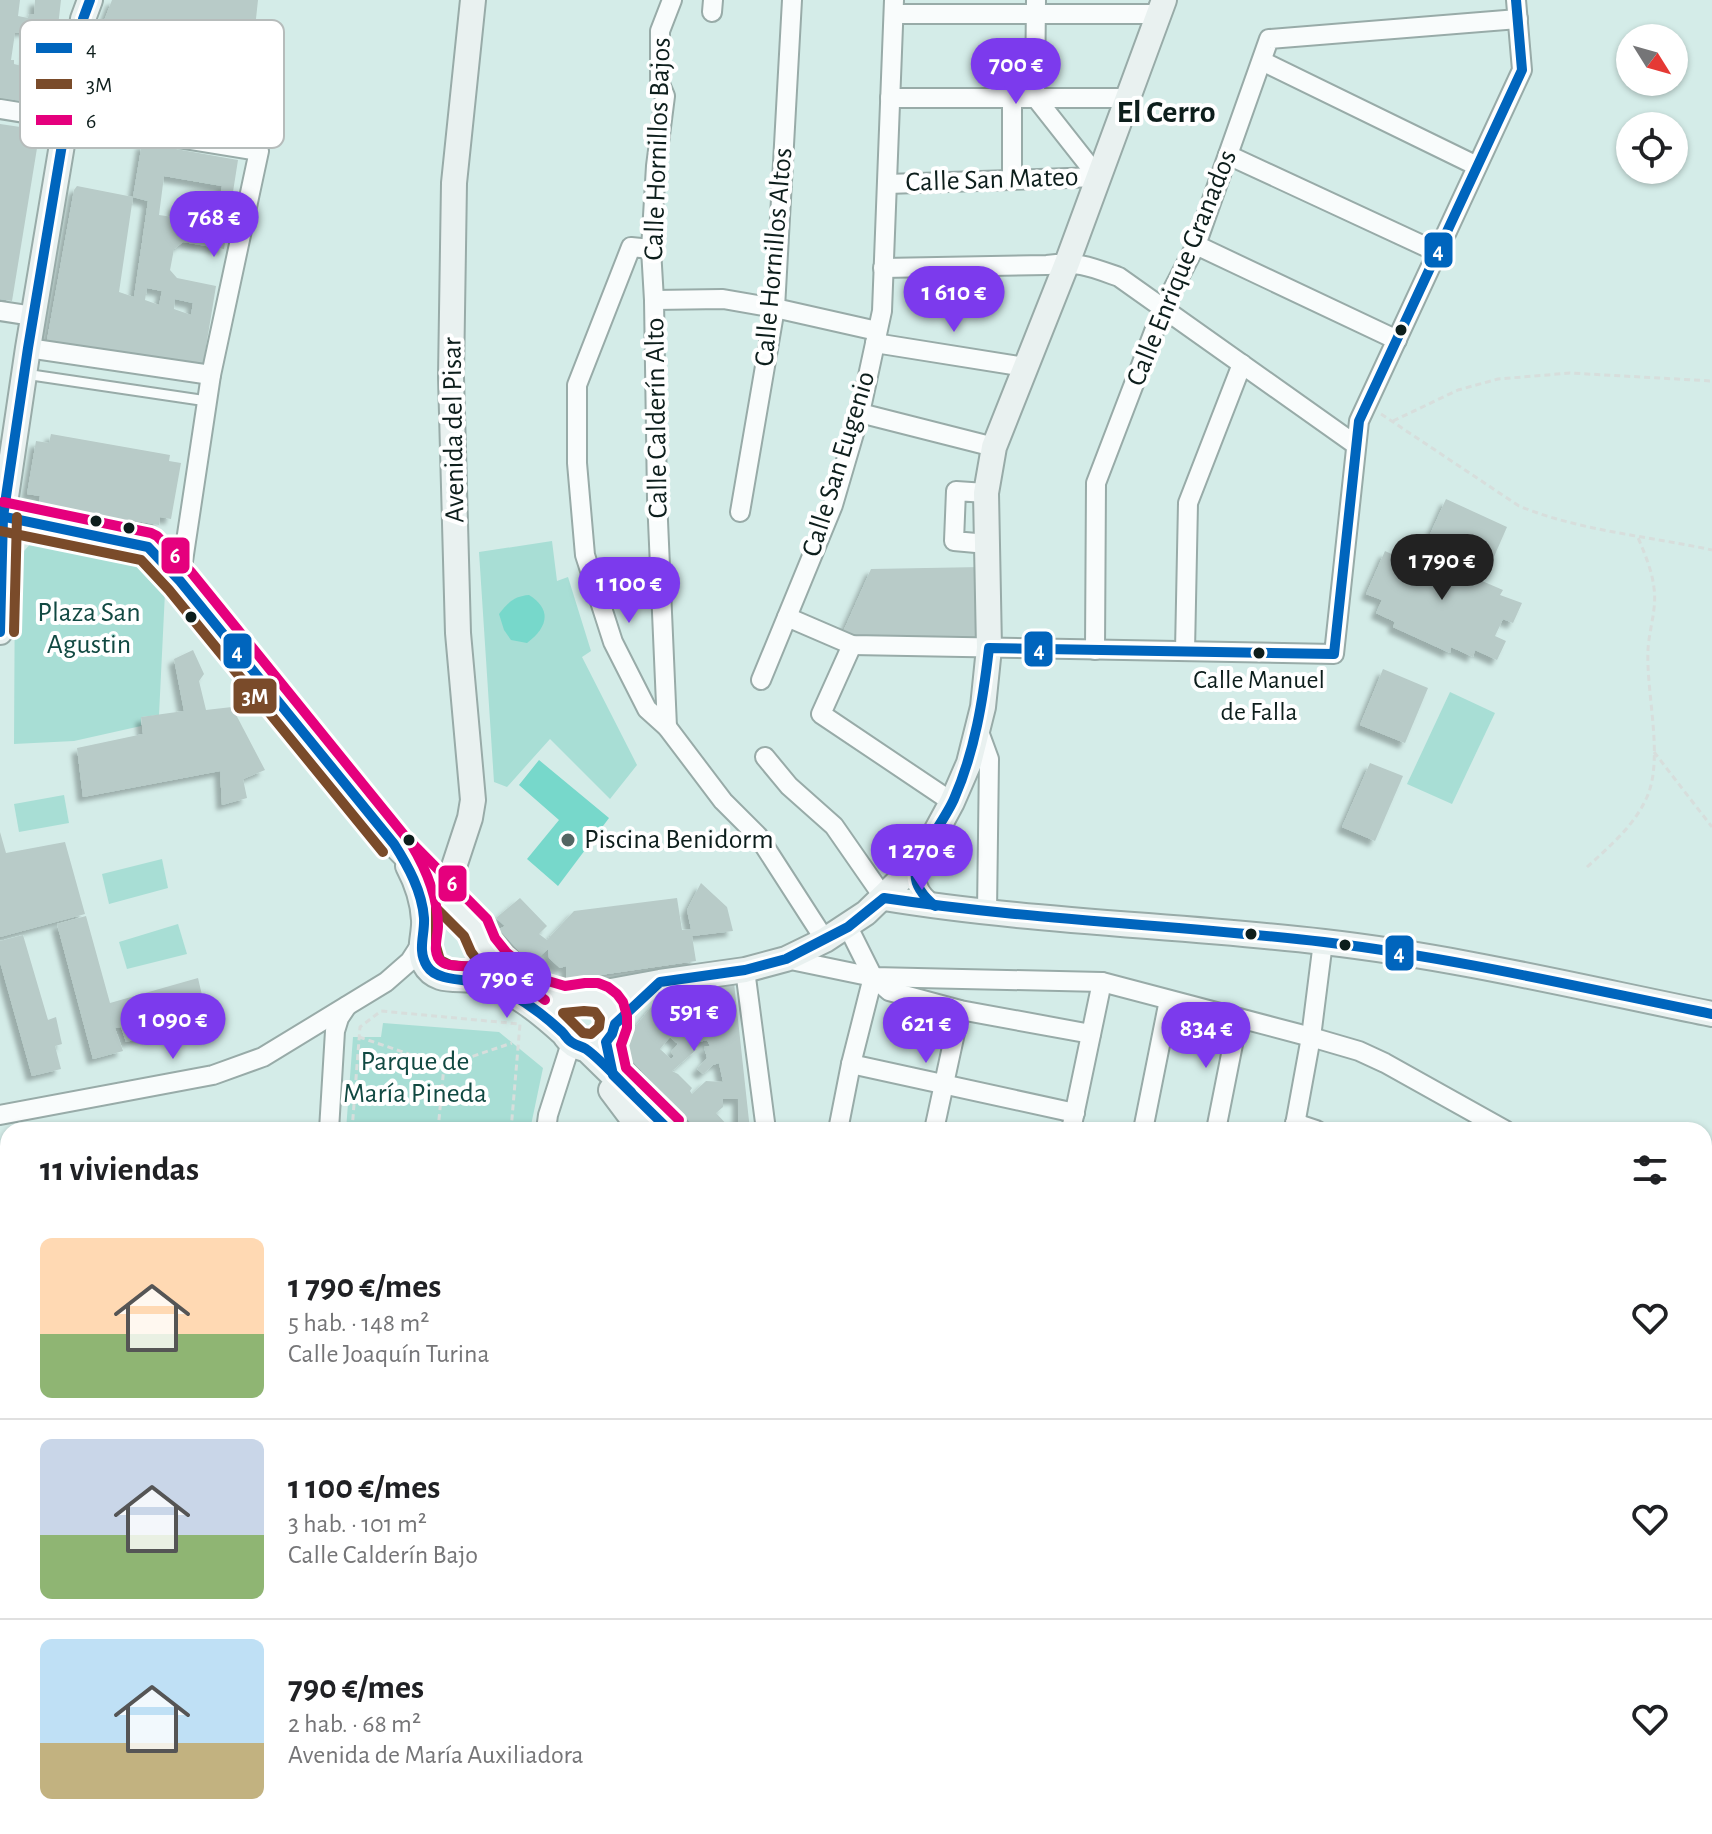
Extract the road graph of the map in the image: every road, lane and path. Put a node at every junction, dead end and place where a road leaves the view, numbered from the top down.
1 (90, 0) edge
2 (473, 0) edge
3 (672, 0) edge
4 (792, 0) edge
5 (894, 7) edge
6 (1036, 7) edge
7 (1161, 7) edge
8 (1517, 9) edge
9 (83, 20) edge
10 (1262, 61) junction
11 (1012, 97) junction
12 (1035, 97) junction
13 (890, 98) junction
14 (1128, 98) junction
15 (0, 109) edge
16 (20, 112) edge
17 (61, 148) edge
18 (240, 148) edge
19 (1228, 155) junction
20 (1477, 166) junction
21 (1098, 177) junction
22 (1012, 180) junction
23 (887, 184) junction
24 (1196, 245) junction
25 (651, 249) junction
26 (1437, 252) junction
27 (1067, 263) junction
28 (883, 268) junction
29 (654, 300) junction
30 (775, 308) junction
31 (1163, 308) junction
32 (0, 311) edge
33 (33, 316) junction
34 (876, 337) junction
35 (1397, 340) junction
36 (28, 348) junction
37 (1242, 364) junction
38 (1025, 367) junction
39 (24, 374) junction
40 (211, 375) junction
41 (1712, 381) edge
42 (207, 401) junction
43 (1367, 404) junction
44 (860, 413) junction
45 (1392, 422) junction
46 (1356, 445) junction
47 (994, 447) junction
48 (986, 493) junction
49 (740, 512) dead end
50 (2, 517) edge
51 (1637, 535) junction
52 (987, 544) junction
53 (1712, 550) edge
54 (180, 581) junction
55 (787, 617) junction
56 (0, 632) edge
57 (852, 645) junction
58 (989, 648) junction
59 (1095, 650) junction
60 (1185, 651) junction
61 (761, 680) dead end
62 (667, 727) junction
63 (978, 729) junction
64 (1654, 752) junction
65 (765, 757) dead end
66 (952, 802) junction
67 (1712, 827) edge
68 (394, 844) junction
69 (460, 849) junction
70 (922, 854) junction
71 (1587, 867) dead end
72 (425, 876) junction
73 (444, 897) junction
74 (884, 898) junction
75 (935, 906) junction
76 (987, 912) junction
77 (469, 922) junction
78 (848, 927) junction
79 (424, 937) junction
80 (825, 940) junction
81 (1323, 942) junction
82 (483, 945) junction
83 (786, 959) junction
84 (745, 970) junction
85 (435, 974) junction
86 (873, 977) junction
87 (459, 979) junction
88 (386, 982) junction
89 (660, 982) junction
90 (1102, 982) junction
91 (580, 998) junction
92 (1169, 1000) junction
93 (347, 1006) junction
94 (960, 1010) junction
95 (1712, 1014) edge
96 (1238, 1019) junction
97 (1091, 1034) junction
98 (359, 1037) junction
99 (1311, 1037) junction
100 (587, 1040) junction
101 (512, 1043) dead end
102 (851, 1064) junction
103 (444, 1066) junction
104 (944, 1085) junction
105 (0, 1115) edge
106 (1073, 1121) edge
107 (329, 1122) edge
108 (353, 1122) edge
109 (439, 1122) edge
110 (512, 1122) edge
111 (547, 1122) edge
112 (636, 1122) edge
113 (661, 1122) edge
114 (765, 1122) edge
115 (840, 1122) edge
116 (936, 1122) edge
117 (1145, 1122) edge
118 (1218, 1122) edge
119 (1295, 1122) edge
120 (1491, 1122) edge

1 - 9 street
2 - 69 street, Avenida del Pisar
3 - 25 street, Calle Hornillos Bajos
4 - 30 street, Calle Hornillos Altos
5 - 6 street
5 - 13 street, Calle San Eugenio
6 - 7 street
6 - 12 street
7 - 14 street
8 - 10 street, Calle Enrique Granados
8 - 20 street
10 - 19 street, Calle Enrique Granados
10 - 20 street
11 - 12 street
11 - 13 street
11 - 22 street
12 - 14 street
12 - 21 street
13 - 23 street, Calle San Eugenio
14 - 21 street
15 - 16 street
17 - 33 street
18 - 40 street
19 - 24 street, Calle Enrique Granados
19 - 26 street
20 - 26 street
21 - 22 street, Calle San Mateo
21 - 27 street
22 - 23 street, Calle San Mateo
23 - 28 street, Calle San Eugenio
24 - 31 street, Calle Enrique Granados
24 - 35 street
25 - 29 street, Calle Hornillos Bajos
25 - 62 street
26 - 35 street
27 - 28 street
27 - 31 street
27 - 38 street
28 - 34 street, Calle San Eugenio
29 - 30 street
29 - 62 street, Calle Calderín Alto
30 - 34 street
30 - 49 street, Calle Hornillos Altos
31 - 37 street
31 - 59 street, Calle Enrique Granados
32 - 33 street
33 - 36 street
34 - 38 street
34 - 44 street, Calle San Eugenio
35 - 43 street
36 - 39 street
36 - 40 street
37 - 46 street
37 - 60 street
38 - 47 street
39 - 42 lane
39 - 50 street
40 - 42 street
41 - 45 path
42 - 54 street
43 - 45 path
43 - 46 street
44 - 47 street
44 - 55 street, Calle San Eugenio
45 - 51 path
46 - 60 street
47 - 48 street
48 - 52 street
48 - 52 street
50 - 54 street
50 - 56 street
51 - 53 path
51 - 64 path
52 - 58 street
54 - 68 street
55 - 57 street
55 - 61 street, Calle San Eugenio
57 - 58 street
57 - 66 street
58 - 59 street
58 - 63 street
59 - 60 street
62 - 80 street
63 - 66 street
63 - 76 street
64 - 67 path
64 - 71 path
65 - 74 street
66 - 70 street
68 - 72 street
68 - 79 street
69 - 72 street
69 - 73 street, Avenida del Pisar
69 - 77 street, Avenida del Pisar
70 - 74 street
70 - 75 street
72 - 73 street
73 - 77 street
73 - 79 street, Avenida del Pisar
74 - 75 street
74 - 78 street
75 - 76 street
76 - 81 street
77 - 79 street
77 - 82 street
78 - 80 street
78 - 86 street
79 - 85 street
79 - 88 street, Avenida del Pisar
80 - 83 street
81 - 95 street
81 - 99 street
82 - 87 street
82 - 91 street
83 - 84 street
83 - 86 street
84 - 89 street
84 - 114 street
85 - 87 street
85 - 88 street
86 - 90 street
86 - 94 street
86 - 102 street
87 - 100 street
88 - 93 street
89 - 91 street
89 - 100 street
90 - 92 street
90 - 97 street
91 - 100 street
91 - 100 street
92 - 96 street
92 - 117 street
93 - 105 street
93 - 107 street
94 - 97 street
94 - 104 street
96 - 99 street
96 - 118 street
97 - 106 street
98 - 103 path
98 - 108 path
98 - 110 path
99 - 119 street
99 - 120 street
100 - 111 street
100 - 112 street
100 - 113 street
101 - 103 path
102 - 104 street
102 - 115 street
103 - 109 path
104 - 106 street
104 - 116 street

